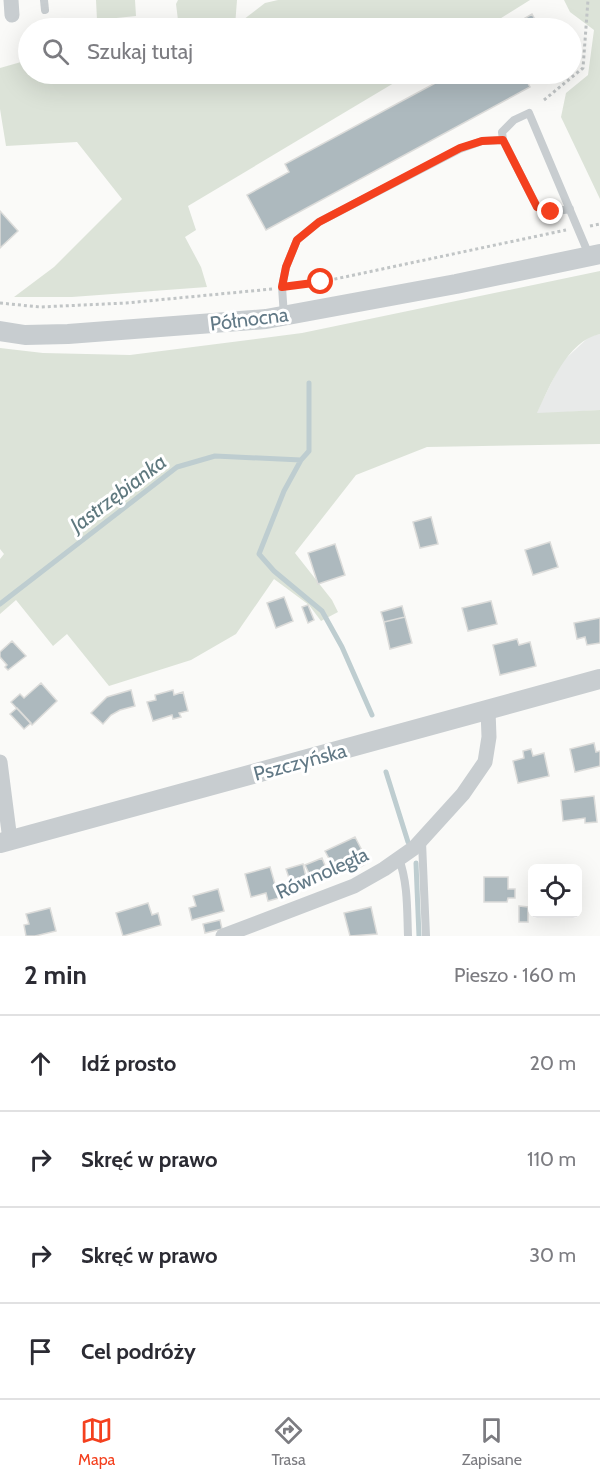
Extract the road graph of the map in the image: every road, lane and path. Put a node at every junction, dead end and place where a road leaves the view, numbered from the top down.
1 (44, 0) edge
2 (588, 0) edge
3 (45, 10) dead end
4 (582, 69) edge
5 (564, 84) edge
6 (544, 100) dead end
7 (503, 140) junction
8 (570, 209) junction
9 (600, 224) edge
10 (578, 228) junction
11 (595, 255) edge
12 (282, 287) junction
13 (0, 303) edge
14 (284, 316) junction
15 (0, 331) edge
16 (600, 679) edge
17 (488, 710) junction
18 (0, 762) edge
19 (422, 840) junction
20 (5, 842) edge
21 (399, 859) junction
22 (223, 936) edge
23 (408, 936) edge
24 (426, 936) edge

1 - 3 lane
2 - 4 path
5 - 6 path
7 - 8 lane
7 - 8 lane
7 - 12 lane
8 - 10 lane
9 - 10 path
10 - 11 lane
10 - 12 path
11 - 14 street, Północna
12 - 13 path
12 - 14 lane
14 - 15 street, Północna
16 - 17 street, Pszczyńska
17 - 19 street, Równoległa
17 - 20 street, Pszczyńska
18 - 20 street
19 - 21 street, Równoległa
19 - 24 lane
21 - 22 street, Równoległa
21 - 23 lane

